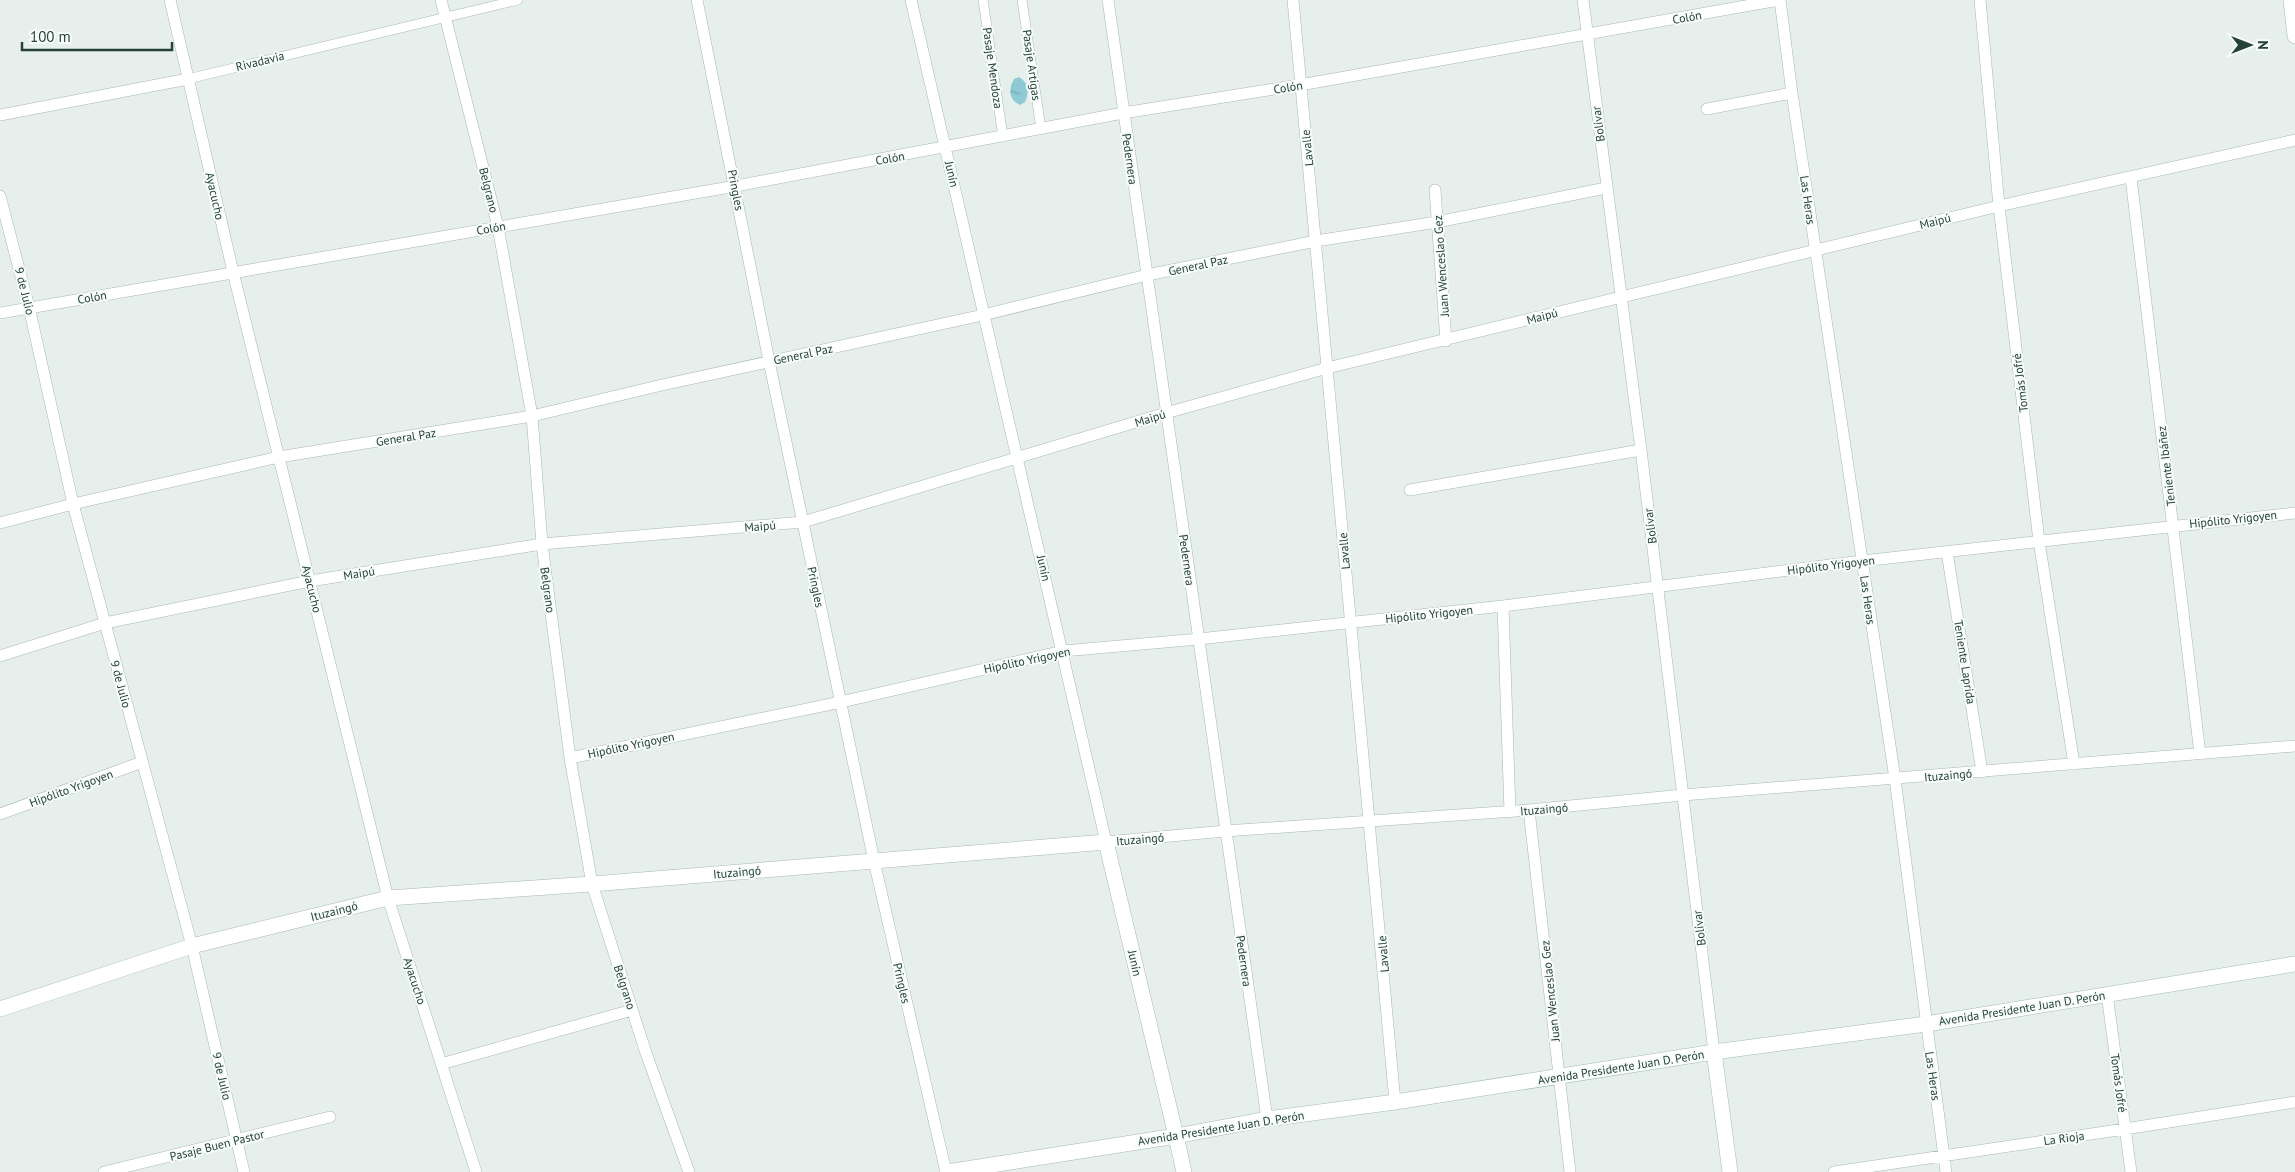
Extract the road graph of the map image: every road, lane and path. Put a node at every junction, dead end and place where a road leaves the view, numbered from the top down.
1 (170, 0) edge
2 (441, 0) edge
3 (518, 0) edge
4 (697, 0) edge
5 (911, 0) edge
6 (983, 0) edge
7 (1022, 0) edge
8 (1108, 0) edge
9 (1293, 0) edge
10 (1583, 0) edge
11 (1779, 0) edge
12 (1980, 0) edge
13 (2291, 0) edge
14 (446, 16) junction
15 (1588, 35) junction
16 (2295, 36) edge
17 (188, 79) junction
18 (1300, 85) junction
19 (1792, 92) junction
20 (1707, 110) dead end
21 (1124, 113) junction
22 (0, 115) edge
23 (1041, 129) junction
24 (1003, 137) junction
25 (2295, 140) edge
26 (946, 148) junction
27 (2131, 178) junction
28 (736, 186) junction
29 (1606, 188) junction
30 (1435, 190) dead end
31 (0, 196) edge
32 (2000, 206) junction
33 (1437, 222) junction
34 (498, 227) junction
35 (1316, 241) junction
36 (1815, 250) junction
37 (233, 272) junction
38 (1147, 275) junction
39 (1622, 296) junction
40 (29, 307) junction
41 (0, 313) edge
42 (983, 315) junction
43 (1446, 341) junction
44 (769, 361) junction
45 (1327, 368) junction
46 (1166, 413) junction
47 (532, 416) junction
48 (1641, 450) junction
49 (279, 457) junction
50 (1018, 458) junction
51 (1410, 490) dead end
52 (73, 504) junction
53 (2295, 513) edge
54 (803, 522) junction
55 (0, 523) edge
56 (2173, 525) junction
57 (2039, 541) junction
58 (542, 544) junction
59 (1947, 552) junction
60 (1862, 561) junction
61 (310, 581) junction
62 (1657, 586) junction
63 (1503, 606) junction
64 (105, 623) junction
65 (1351, 623) junction
66 (1199, 639) junction
67 (1063, 651) junction
68 (0, 656) edge
69 (841, 702) junction
70 (2295, 746) edge
71 (2200, 754) junction
72 (570, 758) junction
73 (142, 762) junction
74 (2074, 764) junction
75 (1982, 772) junction
76 (1894, 779) junction
77 (1683, 795) junction
78 (1530, 810) junction
79 (1510, 812) junction
80 (0, 814) edge
81 (1372, 822) junction
82 (1225, 831) junction
83 (1106, 842) junction
84 (874, 861) junction
85 (592, 884) junction
86 (388, 898) junction
87 (192, 946) junction
88 (2295, 964) edge
89 (2107, 994) junction
90 (0, 1009) edge
91 (632, 1010) junction
92 (1926, 1024) junction
93 (1714, 1052) junction
94 (441, 1064) junction
95 (1560, 1076) junction
96 (1396, 1102) junction
97 (2295, 1102) edge
98 (330, 1117) dead end
99 (1267, 1119) junction
100 (2125, 1129) junction
101 (1176, 1136) junction
102 (236, 1140) junction
103 (1944, 1155) junction
104 (105, 1172) edge
105 (244, 1172) edge
106 (476, 1172) edge
107 (690, 1172) edge
108 (946, 1172) edge
109 (1184, 1172) edge
110 (1570, 1172) edge
111 (1730, 1172) edge
112 (1834, 1172) edge
113 (1946, 1172) edge
114 (2131, 1172) edge

1 - 17 street, Ayacucho
2 - 14 street, Belgrano
3 - 14 street, Rivadavia
4 - 28 street, Pringles
5 - 26 street, Junín
6 - 24 street, Pasaje Mendoza
7 - 23 street, Pasaje Artigas
8 - 21 street, Pedernera
9 - 18 street, Lavalle
10 - 15 street, Bolívar
11 - 15 street, Colón
11 - 19 street, Las Heras
12 - 32 street, Tomás Jofré
13 - 16 street
14 - 17 street, Rivadavia
14 - 34 street, Belgrano
15 - 18 street, Colón
15 - 29 street, Bolívar
17 - 22 street, Rivadavia
17 - 37 street, Ayacucho
18 - 21 street, Colón
18 - 35 street, Lavalle
19 - 20 street
19 - 36 street, Las Heras
21 - 23 street, Colón
21 - 38 street, Pedernera
23 - 24 street, Colón
24 - 26 street, Colón
25 - 27 street, Maipú
26 - 28 street, Colón
26 - 42 street, Junín
27 - 32 street, Maipú
27 - 56 street, Teniente Ibáñez
28 - 34 street, Colón
28 - 44 street, Pringles
29 - 33 street, General Paz
29 - 39 street, Bolívar
30 - 33 street, Juan Wenceslao Gez
31 - 40 street, 9 de Julio
32 - 36 street, Maipú
32 - 57 street, Tomás Jofré
33 - 35 street, General Paz
33 - 43 street, Juan Wenceslao Gez
34 - 37 street, Colón
34 - 47 street, Belgrano
35 - 38 street, General Paz
35 - 45 street, Lavalle
36 - 39 street, Maipú
36 - 60 street, Las Heras
37 - 40 street, Colón
37 - 49 street, Ayacucho
38 - 42 street, General Paz
38 - 46 street, Pedernera
39 - 43 street, Maipú
39 - 48 street, Bolívar
40 - 41 street, Colón
40 - 52 street, 9 de Julio
42 - 44 street, General Paz
42 - 50 street, Junín
43 - 45 street, Maipú
44 - 47 street, General Paz
44 - 54 street, Pringles
45 - 46 street, Maipú
45 - 65 street, Lavalle
46 - 50 street, Maipú
46 - 66 street, Pedernera
47 - 49 street, General Paz
47 - 58 street, Belgrano
48 - 51 street
48 - 62 street, Bolívar
49 - 52 street, General Paz
49 - 61 street, Ayacucho
50 - 54 street, Maipú
50 - 67 street, Junín
52 - 55 street, General Paz
52 - 64 street, 9 de Julio
53 - 56 street, Hipólito Yrigoyen
54 - 58 street, Maipú
54 - 69 street, Pringles
56 - 57 street, Hipólito Yrigoyen
56 - 71 street, Teniente Ibáñez
57 - 59 street, Hipólito Yrigoyen
57 - 74 street, Tomás Jofré
58 - 61 street, Maipú
58 - 72 street, Belgrano
59 - 60 street, Hipólito Yrigoyen
59 - 75 street, Teniente Laprida
60 - 62 street, Hipólito Yrigoyen
60 - 76 street, Las Heras
61 - 64 street, Maipú
61 - 86 street, Ayacucho
62 - 63 street, Hipólito Yrigoyen
62 - 77 street, Bolívar
63 - 65 street, Hipólito Yrigoyen
63 - 79 street
64 - 68 street, Maipú
64 - 73 street, 9 de Julio
65 - 66 street, Hipólito Yrigoyen
65 - 81 street, Lavalle
66 - 67 street, Hipólito Yrigoyen
66 - 82 street, Pedernera
67 - 69 street, Hipólito Yrigoyen
67 - 83 street, Junín
69 - 72 street, Hipólito Yrigoyen
69 - 84 street, Pringles
70 - 71 street, Ituzaingó
71 - 74 street, Ituzaingó
72 - 85 street, Belgrano
73 - 80 street, Hipólito Yrigoyen
73 - 87 street, 9 de Julio
74 - 75 street, Ituzaingó
75 - 76 street, Ituzaingó
76 - 77 street, Ituzaingó
76 - 92 street, Las Heras
77 - 78 street, Ituzaingó
77 - 93 street, Bolívar
78 - 79 street, Ituzaingó
78 - 95 street, Juan Wenceslao Gez
79 - 81 street, Ituzaingó
81 - 82 street, Ituzaingó
81 - 96 street, Lavalle
82 - 83 street, Ituzaingó
82 - 99 street, Pedernera
83 - 84 street, Ituzaingó
83 - 101 street, Junín
84 - 85 street, Ituzaingó
84 - 108 street, Pringles
85 - 86 street, Ituzaingó
85 - 91 street, Belgrano
86 - 87 street, Ituzaingó
86 - 94 street, Ayacucho
87 - 90 street, Ituzaingó
87 - 102 street, 9 de Julio
88 - 89 street, Avenida Presidente Juan D. Perón
89 - 92 street, Avenida Presidente Juan D. Perón
89 - 100 street, Tomás Jofré
91 - 94 street
91 - 107 street, Belgrano
92 - 93 street, Avenida Presidente Juan D. Perón
92 - 103 street, Las Heras
93 - 95 street, Avenida Presidente Juan D. Perón
93 - 111 street
94 - 106 street, Ayacucho
95 - 96 street, Avenida Presidente Juan D. Perón
95 - 110 street, Juan Wenceslao Gez
96 - 99 street, Avenida Presidente Juan D. Perón
97 - 100 street, La Rioja
98 - 102 street, Pasaje Buen Pastor
99 - 101 street, Avenida Presidente Juan D. Perón
100 - 103 street, La Rioja
100 - 114 street, Tomás Jofré
101 - 108 street, Avenida Presidente Juan D. Perón
101 - 109 street, Junín
102 - 104 street, Pasaje Buen Pastor
102 - 105 street, 9 de Julio
103 - 112 street, La Rioja
103 - 113 street, Las Heras

